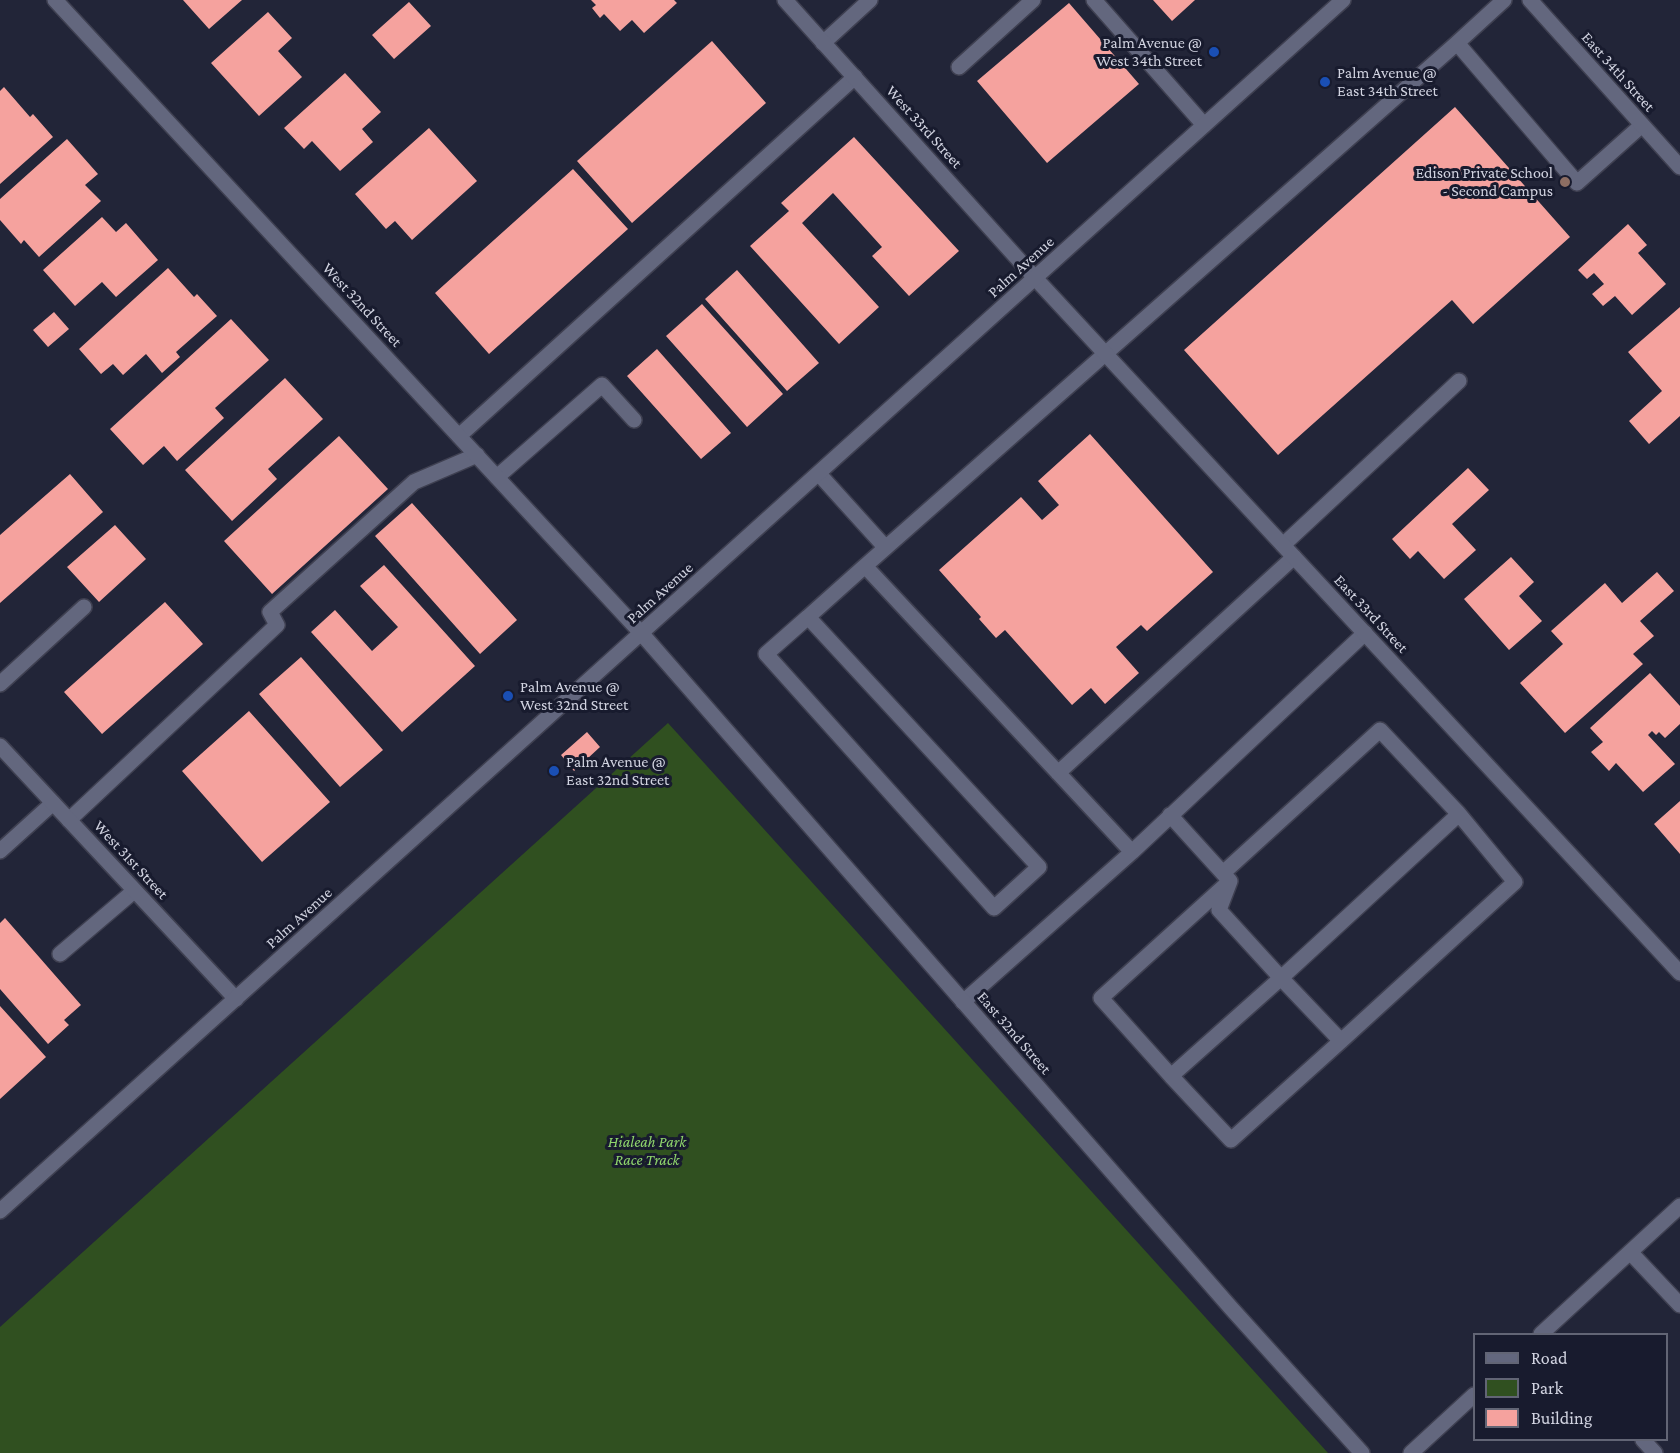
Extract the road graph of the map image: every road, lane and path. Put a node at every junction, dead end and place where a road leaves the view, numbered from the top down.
1 (55, 0) edge
2 (785, 0) edge
3 (870, 0) edge
4 (1033, 0) edge
5 (1094, 0) edge
6 (1343, 0) edge
7 (1504, 0) edge
8 (1530, 0) edge
9 (823, 43) junction
10 (1456, 43) junction
11 (959, 67) dead end
12 (855, 77) junction
13 (1204, 125) junction
14 (1642, 125) junction
15 (1680, 167) edge
16 (1036, 279) junction
17 (1105, 353) junction
18 (1459, 381) dead end
19 (634, 420) dead end
20 (459, 436) junction
21 (477, 455) junction
22 (819, 474) junction
23 (497, 477) junction
24 (885, 548) junction
25 (1289, 551) junction
26 (865, 566) junction
27 (84, 607) dead end
28 (808, 617) junction
29 (1365, 633) junction
30 (642, 634) junction
31 (0, 684) edge
32 (0, 746) edge
33 (1058, 773) junction
34 (53, 803) junction
35 (1459, 814) junction
36 (1170, 815) junction
37 (69, 820) junction
38 (0, 851) edge
39 (1131, 852) junction
40 (1226, 877) junction
41 (135, 891) junction
42 (60, 954) dead end
43 (1680, 973) edge
44 (1281, 978) junction
45 (236, 999) junction
46 (963, 1002) junction
47 (1341, 1041) junction
48 (1171, 1076) junction
49 (1680, 1206) edge
50 (0, 1211) edge
51 (1630, 1252) junction
52 (1680, 1305) edge
53 (1544, 1333) edge
54 (1473, 1396) edge
55 (1644, 1441) edge
56 (1362, 1453) edge
57 (1412, 1453) edge
58 (1655, 1453) edge

1 - 20 street, West 32nd Street
2 - 9 street, West 33rd Street
3 - 9 street
4 - 11 street
5 - 13 street
6 - 13 street, Palm Avenue
7 - 10 street
8 - 14 street, East 34th Street
9 - 12 street, West 33rd Street
10 - 14 street
10 - 17 street
12 - 16 street, West 33rd Street
12 - 20 street
13 - 16 street, Palm Avenue
14 - 15 street, East 34th Street
16 - 17 street, East 33rd Street
16 - 22 street, Palm Avenue
17 - 24 street
17 - 25 street, East 33rd Street
18 - 25 street
19 - 23 street
20 - 21 street, West 32nd Street
21 - 23 street, West 32nd Street
21 - 37 street
22 - 24 street
22 - 30 street, Palm Avenue
23 - 30 street, West 32nd Street
24 - 26 street
25 - 29 street, East 33rd Street
25 - 33 street
26 - 28 street
26 - 33 street
27 - 31 street
28 - 28 street
29 - 36 street
29 - 43 street, East 33rd Street
30 - 45 street, Palm Avenue
30 - 46 street, East 32nd Street
32 - 34 street, West 31st Street
33 - 39 street
34 - 37 street, West 31st Street
34 - 38 street
35 - 40 street
35 - 44 street
35 - 47 street
36 - 39 street
36 - 40 street
37 - 41 street, West 31st Street
39 - 46 street
40 - 44 street
40 - 48 street
41 - 42 street
41 - 45 street, West 31st Street
44 - 47 street
44 - 48 street
45 - 50 street, Palm Avenue
46 - 56 street, East 32nd Street
47 - 48 street
49 - 51 street
51 - 52 street
51 - 53 street
54 - 57 street
55 - 58 street

